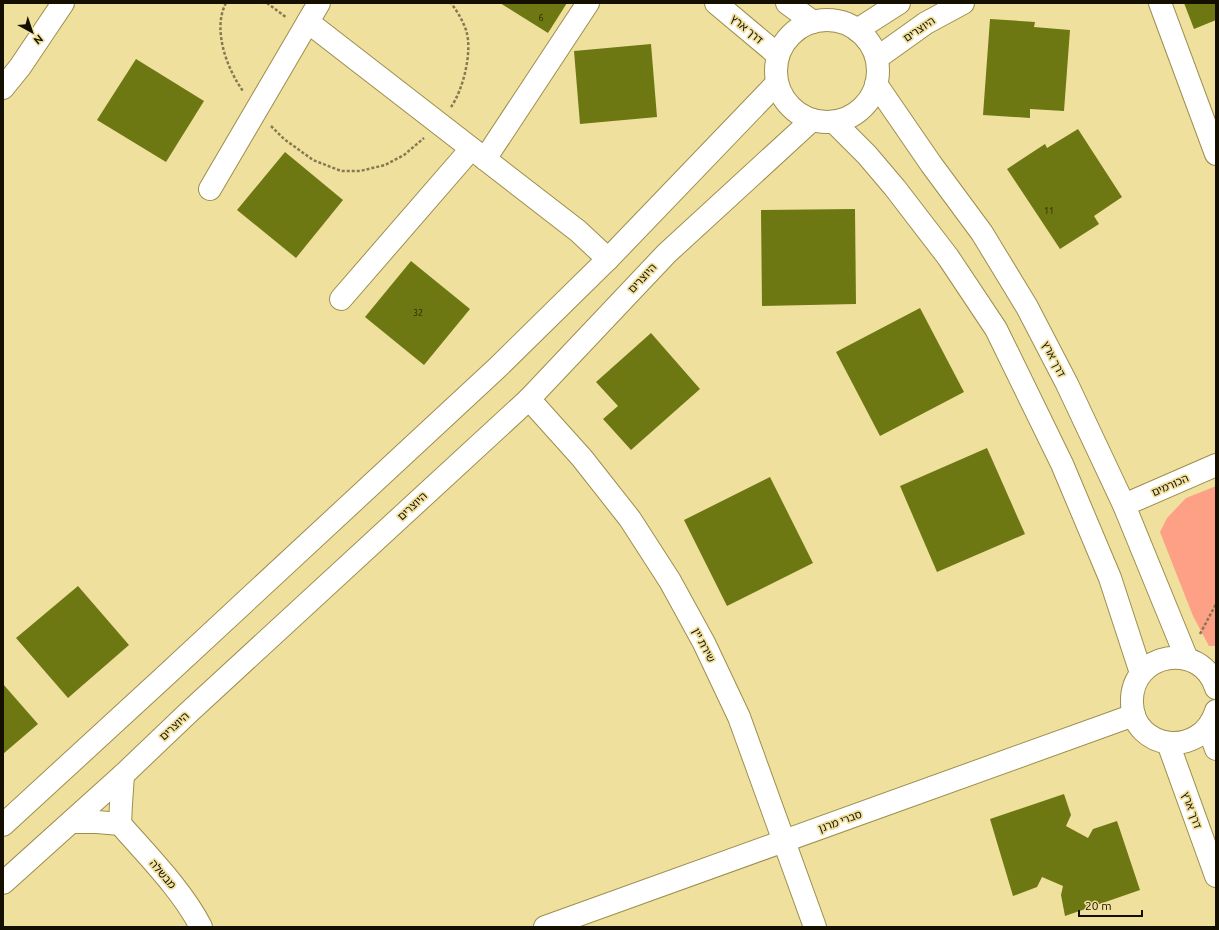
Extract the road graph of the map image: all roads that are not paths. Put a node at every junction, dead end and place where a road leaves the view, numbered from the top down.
1 (63, 3) edge
2 (319, 3) edge
3 (588, 3) edge
4 (716, 3) edge
5 (787, 3) edge
6 (899, 3) edge
7 (963, 3) edge
8 (1160, 3) edge
9 (308, 22) junction
10 (813, 22) junction
11 (857, 30) junction
12 (778, 55) junction
13 (876, 58) junction
14 (777, 83) junction
15 (876, 84) junction
16 (3, 88) edge
17 (812, 120) junction
18 (834, 122) junction
19 (478, 154) junction
20 (1216, 154) edge
21 (210, 190) dead end
22 (608, 259) junction
23 (341, 299) dead end
24 (529, 399) junction
25 (1216, 465) edge
26 (1124, 505) junction
27 (1187, 659) junction
28 (1141, 673) junction
29 (1216, 687) edge
30 (1134, 714) junction
31 (1212, 719) edge
32 (1168, 743) junction
33 (1216, 749) edge
34 (123, 775) junction
35 (72, 822) junction
36 (120, 824) junction
37 (3, 825) edge
38 (784, 841) junction
39 (1216, 876) edge
40 (3, 883) edge
41 (201, 927) edge
42 (545, 927) edge
43 (815, 927) edge

1 - 16 street
2 - 9 street
3 - 19 street
4 - 12 street, דרך ארץ
5 - 10 street
6 - 11 street
7 - 13 street, היוצרים
8 - 20 street
9 - 19 street
9 - 21 street
10 - 11 street
10 - 12 street
11 - 13 street
12 - 14 street
13 - 15 street
14 - 17 street
14 - 22 street
15 - 18 street
15 - 26 street, דרך ארץ
17 - 18 street
17 - 24 street, היוצרים
18 - 28 street
19 - 22 street
19 - 23 street
22 - 37 street
24 - 34 street, היוצרים
24 - 38 street, שירת יין
25 - 26 street, הכורמים
26 - 27 street, דרך ארץ
27 - 28 street
27 - 29 street
28 - 30 street
30 - 32 street
30 - 38 street, סברי מרנן
31 - 32 street
31 - 33 street
32 - 39 street, דרך ארץ
34 - 35 street, היוצרים
34 - 36 street
35 - 36 street
35 - 40 street, היוצרים
36 - 41 street, מבשלה
38 - 42 street, סברי מרנן
38 - 43 street, שירת יין

